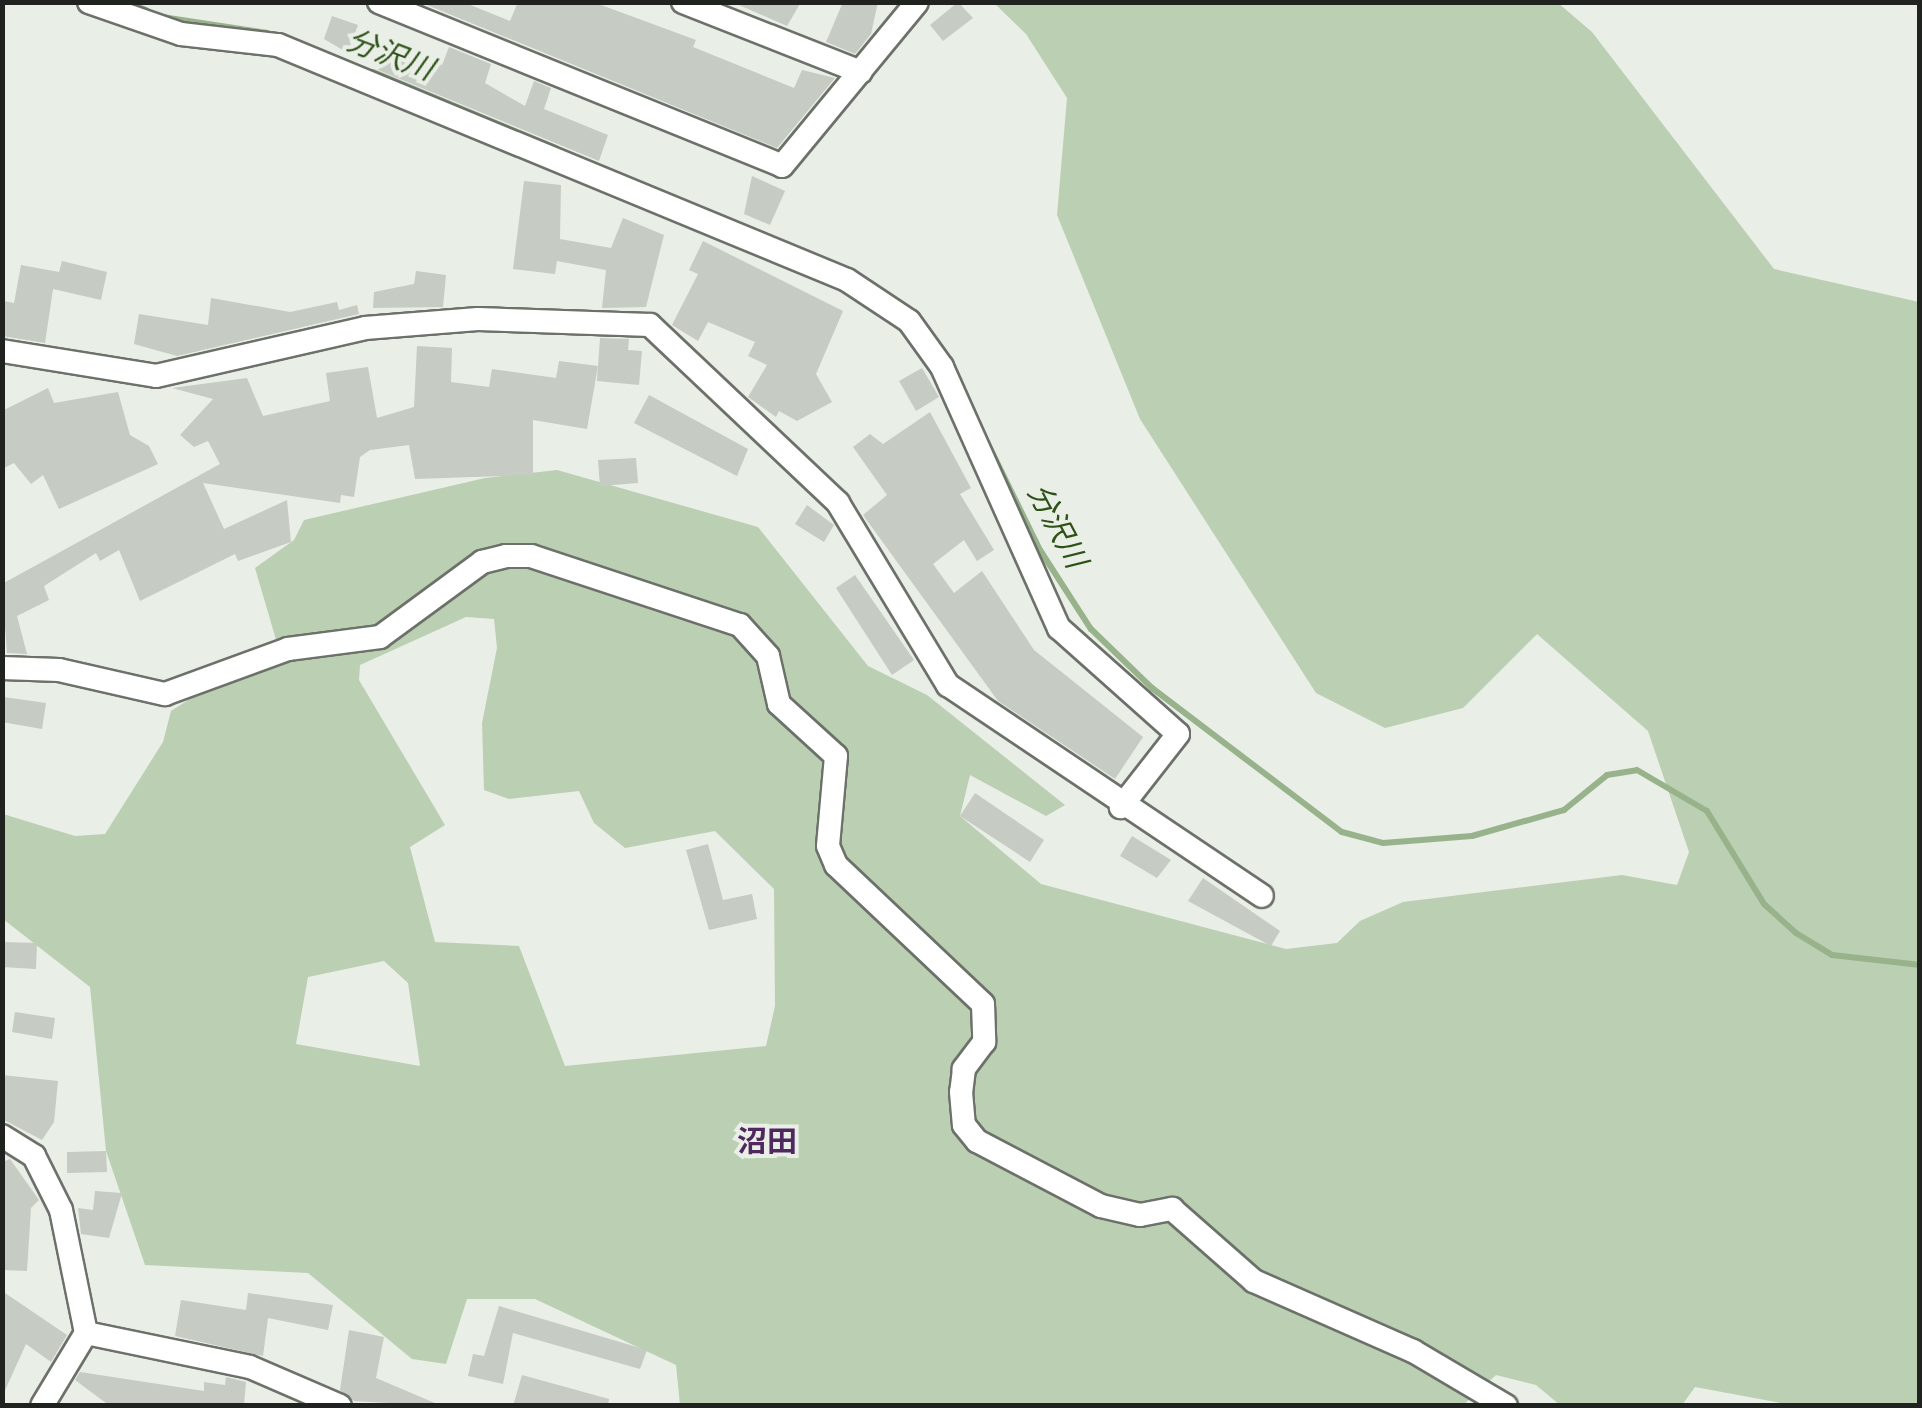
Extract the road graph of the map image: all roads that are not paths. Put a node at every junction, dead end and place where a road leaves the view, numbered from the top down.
1 (89, 2) edge
2 (379, 2) edge
3 (683, 2) edge
4 (916, 2) edge
5 (861, 72) junction
6 (2, 352) edge
7 (2, 668) edge
8 (1122, 807) junction
9 (1262, 896) dead end
10 (2, 1136) edge
11 (86, 1334) junction
12 (42, 1406) edge
13 (340, 1406) edge
14 (1506, 1406) edge

1 - 8 street
2 - 5 street
3 - 5 street
4 - 5 street
6 - 8 street
7 - 14 street
8 - 9 street
10 - 11 street
11 - 12 street
11 - 13 street

